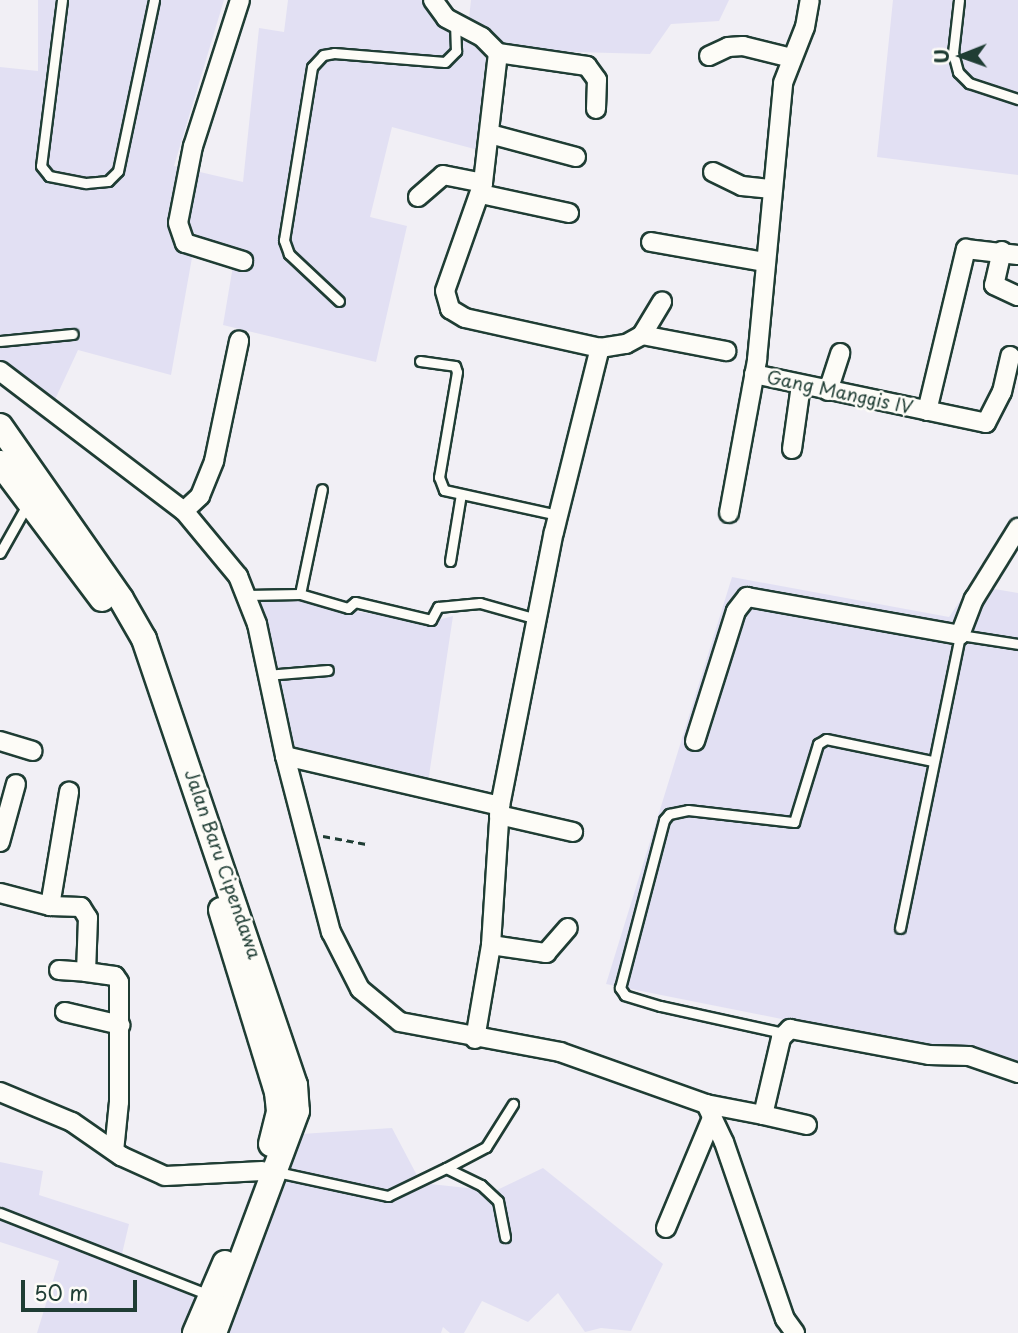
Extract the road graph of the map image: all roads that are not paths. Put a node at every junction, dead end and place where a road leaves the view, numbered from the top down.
1 (62, 0) edge
2 (154, 0) edge
3 (240, 0) edge
4 (433, 0) edge
5 (810, 0) edge
6 (959, 0) edge
7 (455, 23) junction
8 (498, 53) junction
9 (709, 56) dead end
10 (791, 58) junction
11 (1018, 99) edge
12 (596, 109) dead end
13 (490, 134) junction
14 (576, 157) dead end
15 (713, 172) dead end
16 (482, 189) junction
17 (772, 189) junction
18 (418, 197) dead end
19 (569, 212) dead end
20 (651, 242) dead end
21 (1010, 253) edge
22 (243, 261) dead end
23 (765, 262) junction
24 (1018, 296) edge
25 (339, 301) dead end
26 (662, 302) dead end
27 (73, 334) dead end
28 (642, 335) junction
29 (0, 341) edge
30 (239, 341) dead end
31 (600, 348) junction
32 (726, 351) dead end
33 (840, 353) dead end
34 (1010, 356) dead end
35 (420, 361) dead end
36 (0, 371) edge
37 (754, 374) junction
38 (801, 385) junction
39 (828, 391) junction
40 (927, 411) junction
41 (0, 426) edge
42 (792, 449) dead end
43 (0, 463) edge
44 (322, 489) dead end
45 (461, 494) junction
46 (29, 503) junction
47 (184, 511) junction
48 (729, 513) dead end
49 (558, 515) junction
50 (1018, 528) edge
51 (0, 552) edge
52 (450, 561) dead end
53 (300, 594) junction
54 (247, 595) junction
55 (537, 619) junction
56 (960, 635) junction
57 (1018, 644) edge
58 (328, 670) dead end
59 (266, 675) junction
60 (160, 702) junction
61 (0, 741) edge
62 (695, 741) dead end
63 (32, 751) dead end
64 (285, 756) junction
65 (932, 761) junction
66 (16, 784) dead end
67 (69, 792) dead end
68 (499, 811) junction
69 (573, 832) dead end
70 (0, 842) edge
71 (0, 893) edge
72 (50, 906) junction
73 (568, 928) dead end
74 (901, 928) dead end
75 (491, 945) junction
76 (60, 970) dead end
77 (86, 972) junction
78 (65, 1012) dead end
79 (120, 1025) junction
80 (782, 1033) junction
81 (475, 1039) junction
82 (1018, 1073) edge
83 (0, 1092) edge
84 (513, 1104) dead end
85 (709, 1111) junction
86 (763, 1115) junction
87 (807, 1125) dead end
88 (114, 1151) junction
89 (446, 1168) junction
90 (270, 1172) junction
91 (0, 1213) edge
92 (666, 1228) dead end
93 (505, 1237) dead end
94 (218, 1299) junction
95 (195, 1333) edge
96 (214, 1333) edge
97 (795, 1333) edge

1 - 2 lane
3 - 22 street
4 - 7 street
5 - 10 street
6 - 11 lane
7 - 8 street
7 - 25 lane
8 - 12 street
8 - 13 street
9 - 10 street
10 - 17 street
13 - 14 street
13 - 16 street
15 - 17 street
16 - 18 street
16 - 19 street
16 - 31 street
17 - 23 street
20 - 23 street
21 - 24 street, Gang Manggis IV
21 - 40 street, Gang Manggis IV
23 - 37 street
26 - 28 street
27 - 29 lane
28 - 31 street
28 - 32 street
30 - 47 street
31 - 49 street
33 - 39 street
34 - 40 street, Gang Manggis IV
35 - 45 lane
36 - 47 street
37 - 38 street, Gang Manggis IV
37 - 48 street
38 - 39 street, Gang Manggis IV
38 - 42 street
39 - 40 street, Gang Manggis IV
41 - 60 main road, Jalan Baru Cipendawa
43 - 46 main road, Jalan Baru Cipendawa
44 - 53 lane
45 - 49 lane
45 - 52 lane
46 - 51 lane
46 - 60 main road, Jalan Baru Cipendawa
47 - 54 street
49 - 55 street
50 - 56 street
53 - 54 lane
53 - 55 lane
54 - 59 street
55 - 68 street
56 - 57 lane
56 - 62 street
56 - 65 lane
58 - 59 lane
59 - 64 street
60 - 90 main road, Jalan Baru Cipendawa
61 - 63 street
64 - 68 street
64 - 81 street
65 - 74 lane
65 - 80 lane
66 - 70 street
67 - 72 street
68 - 69 street
68 - 75 street
71 - 72 street
72 - 77 street
73 - 75 street
75 - 81 street
76 - 77 street
77 - 79 street
78 - 79 street
79 - 88 street
80 - 82 street
80 - 86 street
81 - 85 street
83 - 88 street
84 - 89 lane
85 - 86 street
85 - 92 street
85 - 97 street
86 - 87 street
88 - 90 street
89 - 90 lane
89 - 93 lane
90 - 94 main road, Jalan Baru Cipendawa
91 - 94 lane
94 - 95 main road, Jalan Baru Cipendawa
94 - 96 main road, Jalan Baru Cipendawa

